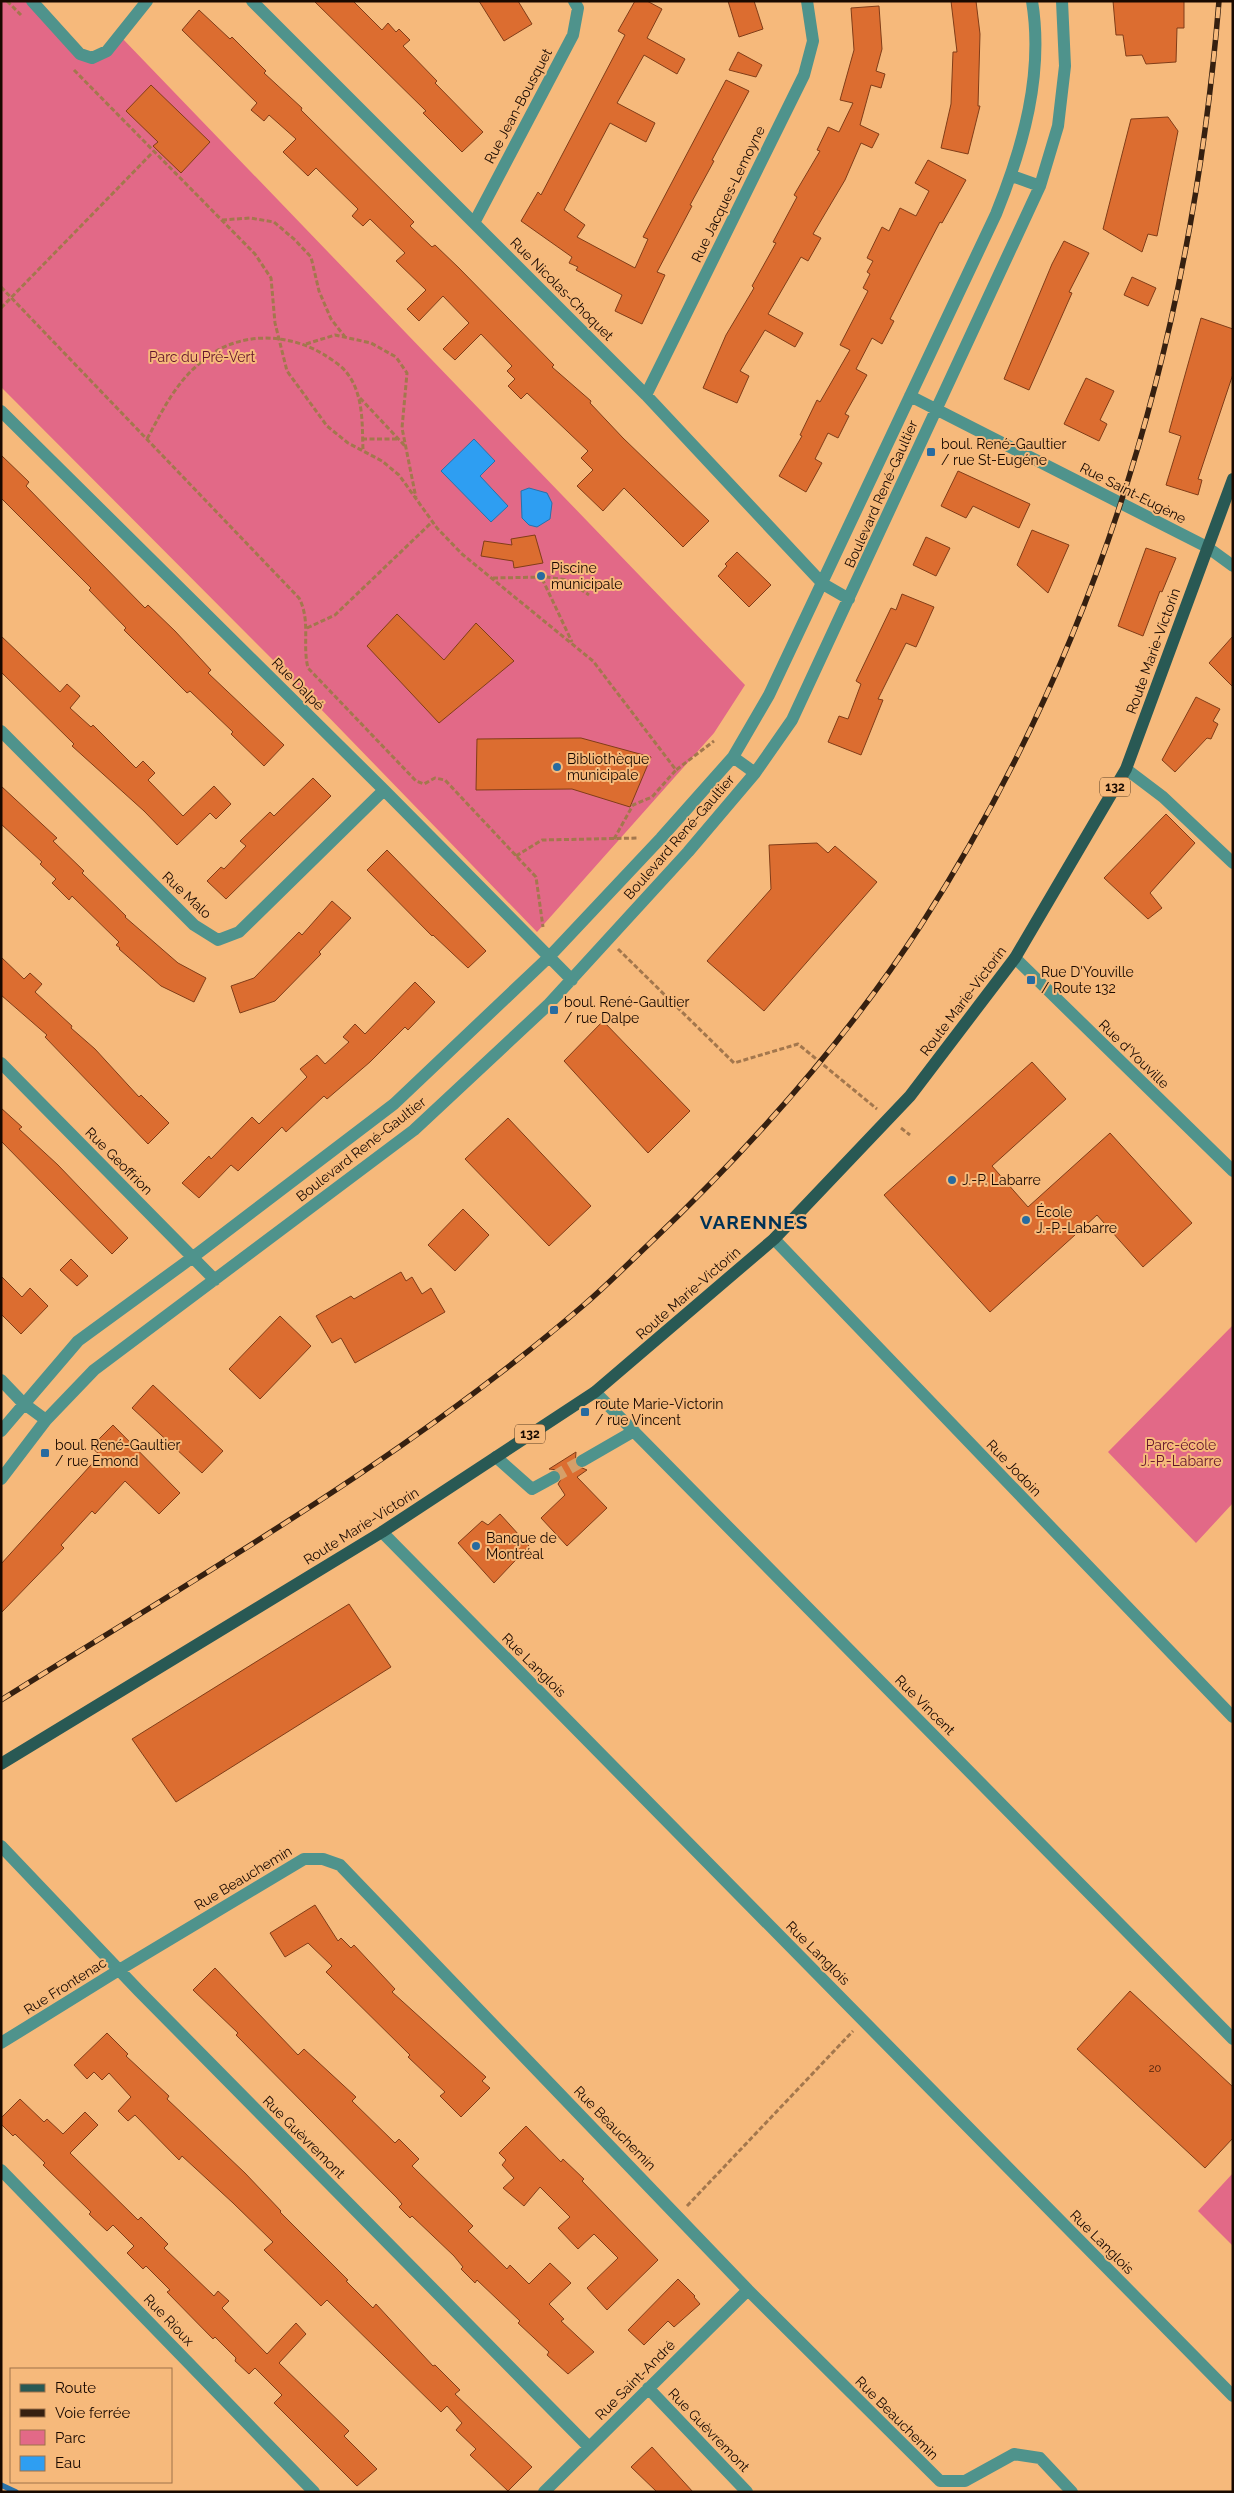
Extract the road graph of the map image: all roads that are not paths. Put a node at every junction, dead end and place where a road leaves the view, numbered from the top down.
1 (32, 1) edge
2 (147, 1) edge
3 (252, 1) edge
4 (574, 1) edge
5 (807, 1) edge
6 (1032, 1) edge
7 (1062, 1) edge
8 (1012, 176) junction
9 (1040, 186) junction
10 (474, 223) junction
11 (646, 395) junction
12 (910, 396) junction
13 (936, 409) junction
14 (1, 411) edge
15 (1233, 479) edge
16 (1207, 547) junction
17 (1233, 566) edge
18 (823, 584) junction
19 (849, 598) junction
20 (1, 731) edge
21 (733, 757) junction
22 (1126, 769) junction
23 (755, 773) junction
24 (384, 790) junction
25 (1233, 863) edge
26 (549, 957) junction
27 (1015, 958) junction
28 (572, 980) junction
29 (1, 1064) edge
30 (1233, 1171) edge
31 (774, 1239) junction
32 (193, 1257) junction
33 (215, 1280) junction
34 (1, 1380) edge
35 (595, 1392) junction
36 (24, 1402) junction
37 (46, 1420) junction
38 (1, 1431) edge
39 (634, 1431) junction
40 (496, 1456) junction
41 (582, 1461) tunnel mouth
42 (554, 1477) tunnel mouth
43 (1, 1479) edge
44 (382, 1532) junction
45 (1233, 1717) edge
46 (1, 1764) edge
47 (1, 1846) edge
48 (119, 1970) junction
49 (1233, 2039) edge
50 (1, 2043) edge
51 (1, 2170) edge
52 (748, 2290) junction
53 (648, 2388) junction
54 (1233, 2396) edge
55 (589, 2447) junction
56 (314, 2492) edge
57 (544, 2492) edge
58 (747, 2492) edge
59 (1072, 2492) edge

1 - 2 street
3 - 10 street, Rue Nicolas-Choquet
4 - 10 street, Rue Jean-Bousquet
5 - 11 street, Rue Jacques-Lemoyne
6 - 8 street, Boulevard René-Gaultier
7 - 9 street, Boulevard René-Gaultier
8 - 9 street
8 - 12 street, Boulevard René-Gaultier
9 - 13 street, Boulevard René-Gaultier
10 - 11 street, Rue Nicolas-Choquet
11 - 18 street, Rue Nicolas-Choquet
12 - 13 street, Rue Saint-Eugène
12 - 18 street, Boulevard René-Gaultier
13 - 16 street, Rue Saint-Eugène
13 - 19 street, Boulevard René-Gaultier
14 - 24 street, Rue Dalpé
15 - 16 main road, 132
16 - 17 street, Rue Saint-Eugène
16 - 22 main road, Route Marie-Victorin / 132
18 - 19 street, Rue Nicolas-Choquet
18 - 21 street, Boulevard René-Gaultier
19 - 23 street, Boulevard René-Gaultier
20 - 24 street, Rue Malo
21 - 23 street
21 - 26 street, Boulevard René-Gaultier
22 - 25 street
22 - 27 main road, Route Marie-Victorin / 132
23 - 28 street, Boulevard René-Gaultier
24 - 26 street, Rue Dalpé
26 - 28 street, Rue Dalpé
26 - 32 street, Boulevard René-Gaultier
27 - 30 street, Rue d'Youville
27 - 31 main road, Route Marie-Victorin / 132
28 - 33 street, Boulevard René-Gaultier
29 - 32 street, Rue Geoffrion
31 - 35 main road, Route Marie-Victorin / 132
31 - 45 street, Rue Jodoin
32 - 33 street, Rue Geoffrion
32 - 36 street, Boulevard René-Gaultier
33 - 37 street, Boulevard René-Gaultier
34 - 36 street
35 - 39 street, Rue Vincent
35 - 40 main road, Route Marie-Victorin / 132
36 - 37 street
36 - 38 street, Boulevard René-Gaultier
37 - 43 street, Boulevard René-Gaultier
39 - 41 street
39 - 49 street, Rue Vincent
40 - 42 street
40 - 44 main road, Route Marie-Victorin / 132
44 - 46 main road, Route Marie-Victorin / 132
44 - 54 street, Rue Langlois
47 - 48 street, Rue Guèvremont
48 - 50 street, Rue Frontenac
48 - 52 street, Rue Beauchemin
48 - 55 street, Rue Guèvremont
51 - 56 street, Rue Rioux
52 - 53 street, Rue Saint-André
52 - 59 street, Rue Beauchemin
53 - 55 street, Rue Saint-André
53 - 58 street, Rue Guèvremont
55 - 57 street, Rue Saint-André

